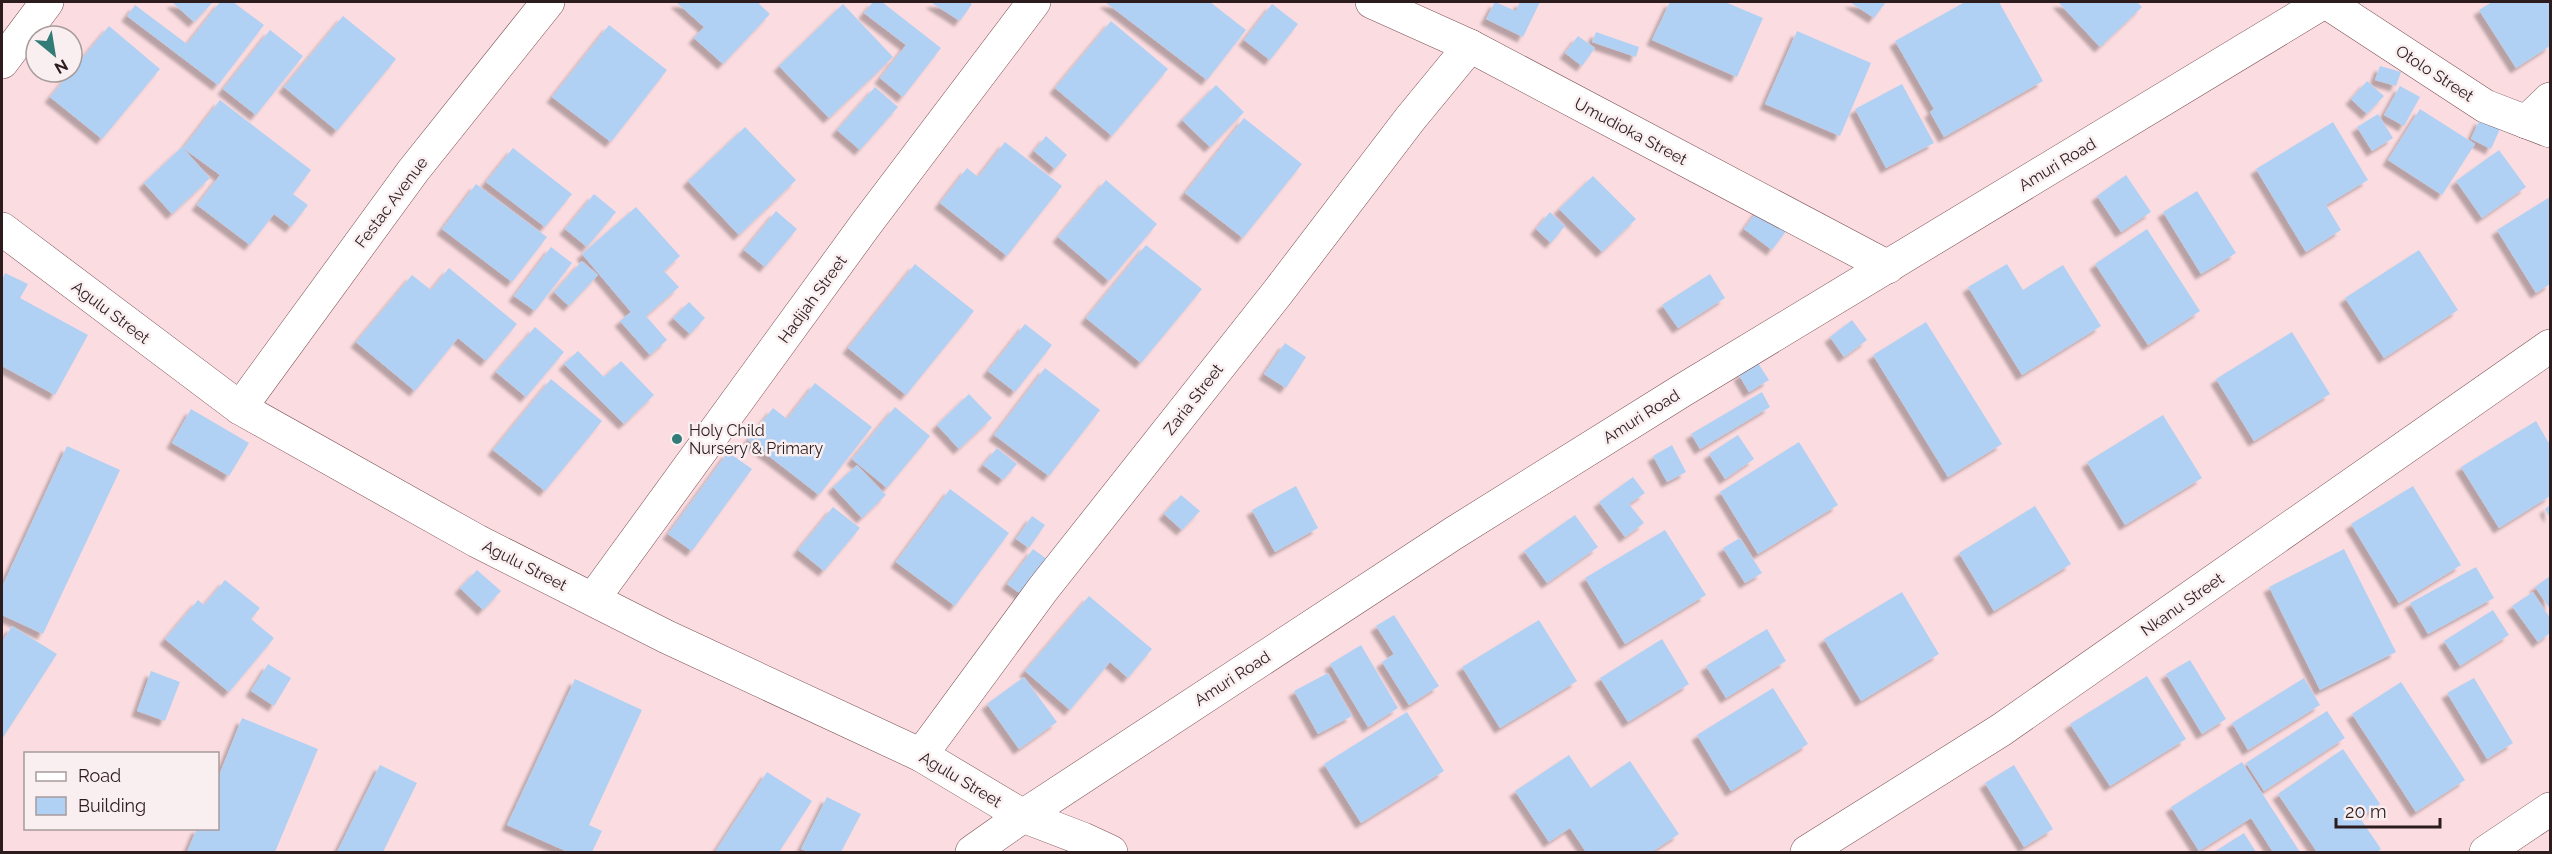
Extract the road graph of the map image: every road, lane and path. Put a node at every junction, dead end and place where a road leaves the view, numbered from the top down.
1 (47, 2) edge
2 (548, 2) edge
3 (1034, 2) edge
4 (1372, 2) edge
5 (2325, 2) edge
6 (1470, 46) junction
7 (2, 62) edge
8 (2550, 99) edge
9 (2538, 126) edge
10 (2, 230) edge
11 (1888, 267) junction
12 (2550, 346) edge
13 (240, 408) junction
14 (593, 599) junction
15 (921, 755) junction
16 (2550, 809) edge
17 (1023, 816) junction
18 (1097, 846) edge
19 (972, 852) edge
20 (1807, 852) edge
21 (2486, 852) edge

1 - 7 street
2 - 13 street, Festac Avenue
3 - 14 street, Hadijah Street
4 - 6 street, Umudioka Street
5 - 9 street, Otolo Street
5 - 11 street, Amuri Road
6 - 11 street, Umudioka Street
6 - 15 street, Zaria Street
8 - 9 street
10 - 13 street, Agulu Street
11 - 17 street, Amuri Road
12 - 20 street, Nkanu Street
13 - 14 street, Agulu Street
14 - 15 street, Agulu Street
15 - 17 street, Agulu Street
16 - 21 street
17 - 18 street, Agulu Street
17 - 19 street, Amuri Road

